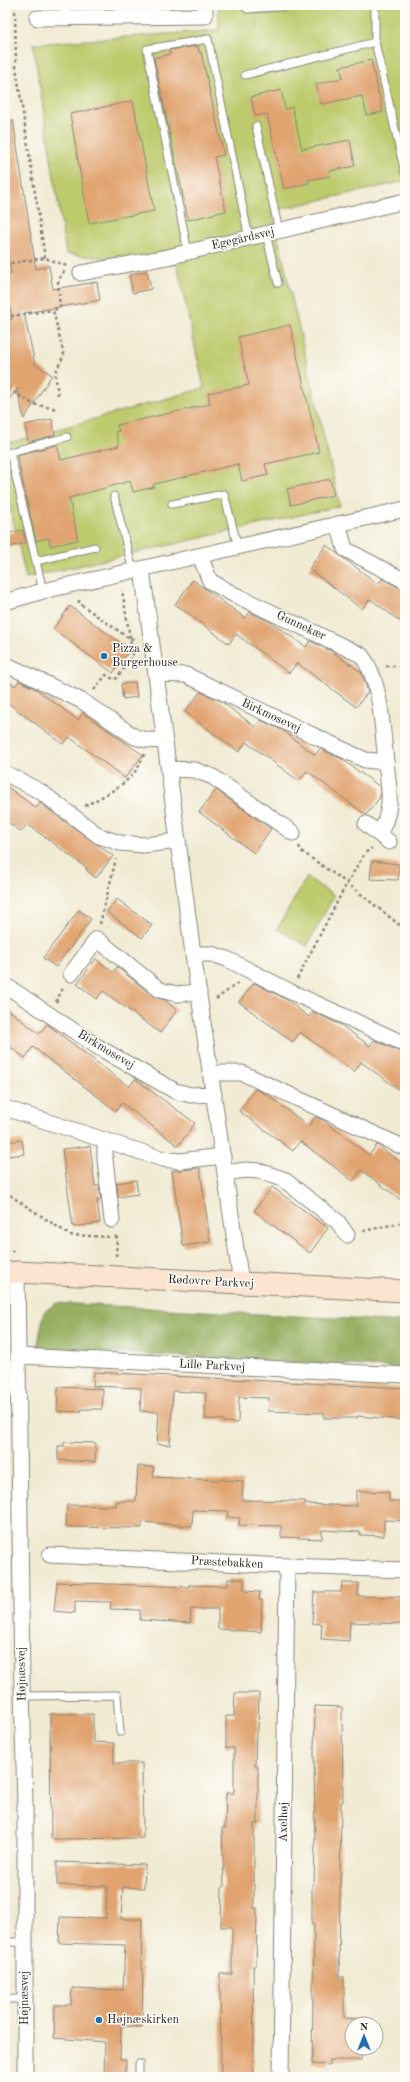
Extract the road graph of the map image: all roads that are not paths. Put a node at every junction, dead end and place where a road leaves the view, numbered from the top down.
1 (205, 5) edge
2 (243, 5) edge
3 (307, 5) edge
4 (375, 5) edge
5 (37, 18) dead end
6 (375, 42) junction
7 (245, 75) dead end
8 (256, 126) dead end
9 (405, 173) edge
10 (405, 201) edge
11 (273, 232) junction
12 (249, 238) junction
13 (188, 252) junction
14 (81, 273) road end
15 (278, 283) dead end
16 (67, 437) dead end
17 (114, 496) dead end
18 (172, 504) dead end
19 (405, 509) edge
20 (338, 524) junction
21 (94, 547) dead end
22 (238, 547) junction
23 (200, 556) junction
24 (36, 561) junction
25 (138, 570) junction
26 (405, 581) edge
27 (43, 591) junction
28 (5, 602) edge
29 (5, 664) edge
30 (156, 674) junction
31 (165, 741) junction
32 (386, 762) junction
33 (169, 769) junction
34 (5, 773) edge
35 (366, 824) dead end
36 (293, 833) road end
37 (178, 841) junction
38 (193, 954) junction
39 (71, 974) road end
40 (5, 985) edge
41 (199, 992) junction
42 (405, 1044) edge
43 (211, 1073) junction
44 (214, 1094) junction
45 (5, 1108) edge
46 (105, 1142) junction
47 (405, 1148) edge
48 (222, 1156) junction
49 (225, 1174) junction
50 (112, 1220) road end
51 (347, 1235) road end
52 (9, 1271) edge
53 (241, 1283) junction
54 (405, 1291) edge
55 (19, 1356) junction
56 (405, 1375) edge
57 (50, 1555) dead end
58 (287, 1566) junction
59 (405, 1570) edge
60 (22, 1696) junction
61 (120, 1732) dead end
62 (5, 1942) edge
63 (25, 1942) junction
64 (5, 1999) edge
65 (25, 1999) junction
66 (139, 2064) dead end
67 (25, 2077) edge
68 (139, 2077) edge
69 (281, 2077) edge

1 - 5 street
2 - 3 lane
4 - 6 lane
6 - 7 lane
6 - 9 lane
8 - 11 lane
10 - 11 street, Egegårdsvej
11 - 12 street, Egegårdsvej
11 - 15 lane
12 - 13 street, Egegårdsvej
12 - 13 lane
13 - 14 street, Egegårdsvej
16 - 24 lane
17 - 25 lane
18 - 22 lane
19 - 20 street
20 - 22 street
20 - 26 street
21 - 24 lane
22 - 23 street
23 - 25 street
23 - 32 street, Gunnekær
24 - 27 lane
25 - 27 street
25 - 30 street
27 - 28 street
29 - 31 street
30 - 31 street
30 - 32 street, Birkmosevej
31 - 33 street
32 - 35 street
33 - 36 street
33 - 37 street
34 - 37 street
37 - 38 street
38 - 41 street
38 - 42 street
39 - 41 street
40 - 44 street, Birkmosevej
41 - 43 street
43 - 44 street
43 - 47 street
44 - 48 street
45 - 46 street
46 - 48 street
46 - 50 street
48 - 49 street
49 - 51 street
49 - 53 street
52 - 53 street, Rødovre Parkvej
52 - 55 street, Højnæsvej
53 - 54 street, Rødovre Parkvej
55 - 56 street, Lille Parkvej
55 - 60 street, Højnæsvej
57 - 58 street, Præstebakken
58 - 59 street, Præstebakken
58 - 69 street, Axelhøj
60 - 61 lane
60 - 63 street, Højnæsvej
62 - 63 lane
63 - 65 street, Højnæsvej
64 - 65 lane
65 - 67 street, Højnæsvej
66 - 68 lane

